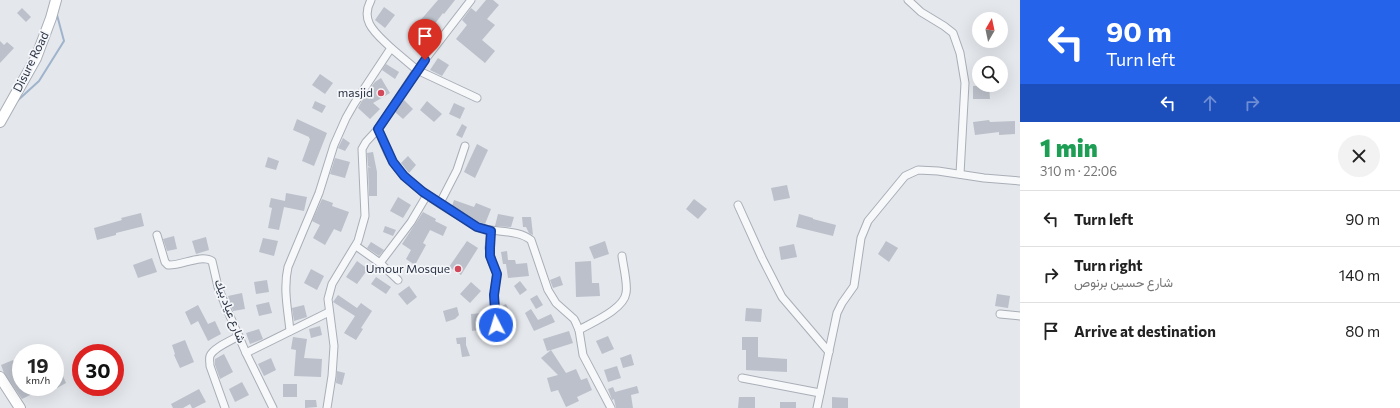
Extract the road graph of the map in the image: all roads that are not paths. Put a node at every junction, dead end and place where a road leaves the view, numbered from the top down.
1 (56, 0) edge
2 (371, 0) edge
3 (471, 0) edge
4 (908, 0) edge
5 (391, 48) junction
6 (417, 70) junction
7 (477, 98) dead end
8 (1, 121) edge
9 (378, 129) junction
10 (465, 146) dead end
11 (960, 174) junction
12 (1020, 181) edge
13 (427, 195) junction
14 (440, 203) junction
15 (738, 205) dead end
16 (491, 231) junction
17 (157, 235) dead end
18 (356, 246) junction
19 (622, 256) dead end
20 (380, 263) junction
21 (398, 280) dead end
22 (329, 312) junction
23 (1000, 314) dead end
24 (1020, 316) edge
25 (496, 325) dead end
26 (579, 330) junction
27 (290, 331) junction
28 (240, 336) junction
29 (828, 352) junction
30 (246, 353) junction
31 (0, 377) edge
32 (742, 378) dead end
33 (820, 393) junction
34 (20, 408) edge
35 (225, 408) edge
36 (273, 408) edge
37 (327, 408) edge
38 (611, 408) edge
39 (817, 408) edge

1 - 8 main road, Disure Road
2 - 5 street
3 - 6 street
4 - 11 street
5 - 6 street
5 - 27 street
6 - 7 street
6 - 9 street
9 - 13 street
9 - 18 street
10 - 14 street
11 - 12 street
11 - 29 street
13 - 14 street
13 - 20 street
14 - 16 street
15 - 29 street
16 - 25 street
16 - 26 street
17 - 28 street, شارع عياد بيك
18 - 20 street
18 - 22 street
19 - 26 street
20 - 21 street
22 - 27 street
22 - 37 street
23 - 24 street
26 - 38 street
27 - 30 street
28 - 30 street, شارع عياد بيك
28 - 35 street
29 - 33 street
30 - 36 street, شارع عياد بيك
31 - 34 main road
32 - 33 street
33 - 39 street

